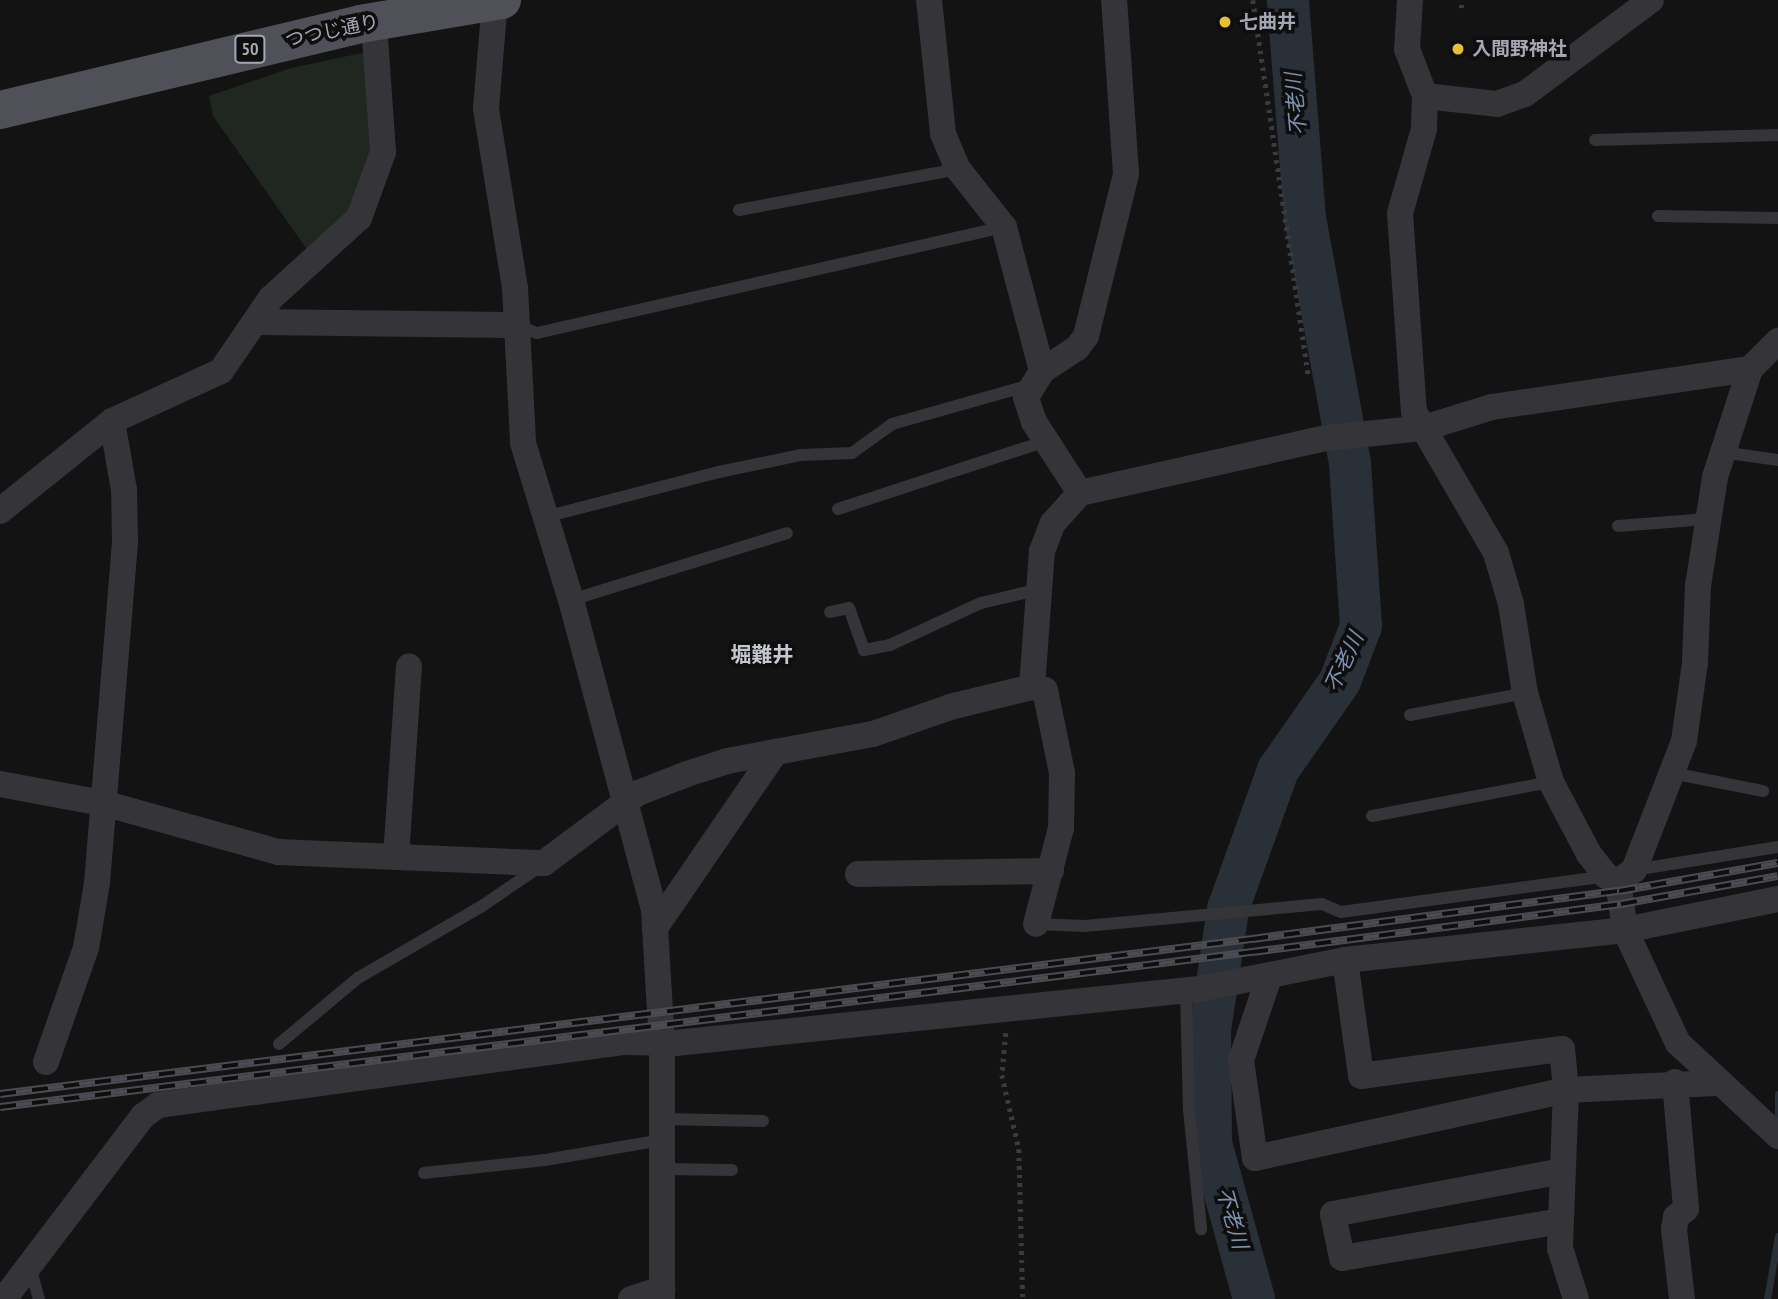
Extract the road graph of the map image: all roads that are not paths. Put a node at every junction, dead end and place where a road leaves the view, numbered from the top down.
1 (929, 0) edge
2 (1114, 0) edge
3 (1410, 0) edge
4 (1651, 0) edge
5 (498, 1) edge
6 (363, 15) edge
7 (1425, 96) junction
8 (0, 110) edge
9 (1778, 135) edge
10 (1595, 140) dead end
11 (958, 169) junction
12 (739, 210) dead end
13 (1658, 216) dead end
14 (1778, 218) edge
15 (1004, 227) junction
16 (257, 322) junction
17 (517, 324) junction
18 (1778, 341) edge
19 (1750, 369) junction
20 (1037, 378) junction
21 (112, 421) junction
22 (1424, 428) junction
23 (1046, 441) junction
24 (1721, 452) junction
25 (1778, 460) edge
26 (1080, 493) junction
27 (838, 509) dead end
28 (0, 511) edge
29 (545, 517) junction
30 (1707, 519) junction
31 (1618, 526) dead end
32 (787, 533) dead end
33 (1036, 590) junction
34 (571, 600) junction
35 (830, 612) dead end
36 (409, 666) dead end
37 (1032, 687) junction
38 (1525, 693) junction
39 (1410, 715) dead end
40 (776, 751) junction
41 (1672, 774) junction
42 (1551, 782) junction
43 (0, 785) edge
44 (1763, 791) dead end
45 (626, 801) junction
46 (103, 803) junction
47 (1373, 816) dead end
48 (1778, 847) edge
49 (396, 857) junction
50 (544, 863) junction
51 (1051, 871) junction
52 (858, 874) dead end
53 (1620, 876) junction
54 (1778, 899) edge
55 (1036, 924) joint
56 (655, 928) junction
57 (1625, 930) junction
58 (1345, 960) junction
59 (1264, 978) junction
60 (1192, 990) junction
61 (279, 1044) dead end
62 (662, 1044) junction
63 (46, 1062) dead end
64 (1675, 1082) junction
65 (1716, 1083) junction
66 (1566, 1090) junction
67 (763, 1121) dead end
68 (661, 1130) junction
69 (1778, 1136) edge
70 (662, 1169) junction
71 (732, 1170) dead end
72 (1562, 1171) junction
73 (424, 1173) dead end
74 (1561, 1220) junction
75 (1201, 1229) dead end
76 (30, 1265) junction
77 (662, 1294) edge
78 (4, 1299) edge
79 (39, 1299) edge
80 (631, 1299) edge
81 (1576, 1299) edge
82 (1682, 1299) edge

1 - 11 street
2 - 20 street
3 - 7 street
4 - 7 street
5 - 6 main road, つつじ通り / 50
5 - 17 street
6 - 8 main road, つつじ通り / 50
6 - 16 street
7 - 22 street
9 - 10 lane
11 - 12 lane
11 - 15 street
13 - 14 lane
15 - 17 lane
15 - 20 street
16 - 17 street
16 - 21 street
17 - 29 street
18 - 19 street
19 - 22 street
19 - 24 street
20 - 23 street
20 - 29 lane
21 - 28 street
21 - 46 street
22 - 26 street
22 - 38 street
23 - 26 street
23 - 27 lane
24 - 25 lane
24 - 30 street
26 - 33 street
29 - 34 street
30 - 31 lane
30 - 41 street
32 - 34 lane
33 - 35 lane
33 - 37 street
34 - 45 street
36 - 49 street
37 - 40 street
37 - 51 street
38 - 39 lane
38 - 42 street
40 - 45 street
40 - 56 street
41 - 44 lane
41 - 53 street
42 - 47 lane
42 - 53 street
43 - 46 street
45 - 50 street
45 - 56 street
46 - 49 street
46 - 63 street
48 - 53 lane
49 - 50 street
50 - 61 lane
51 - 52 street
51 - 55 street
53 - 55 lane
53 - 57 street
54 - 57 street
56 - 62 street
57 - 58 street
57 - 65 street
58 - 59 street
58 - 66 street
59 - 60 street
59 - 66 street
60 - 62 street
60 - 75 lane
62 - 68 street
62 - 76 street
64 - 65 street
64 - 66 street
64 - 82 street
65 - 69 street
66 - 72 street
67 - 68 lane
68 - 70 street
68 - 73 lane
70 - 71 lane
70 - 77 street
72 - 74 street
72 - 74 street
74 - 81 street
76 - 78 street
76 - 79 lane
77 - 80 street

